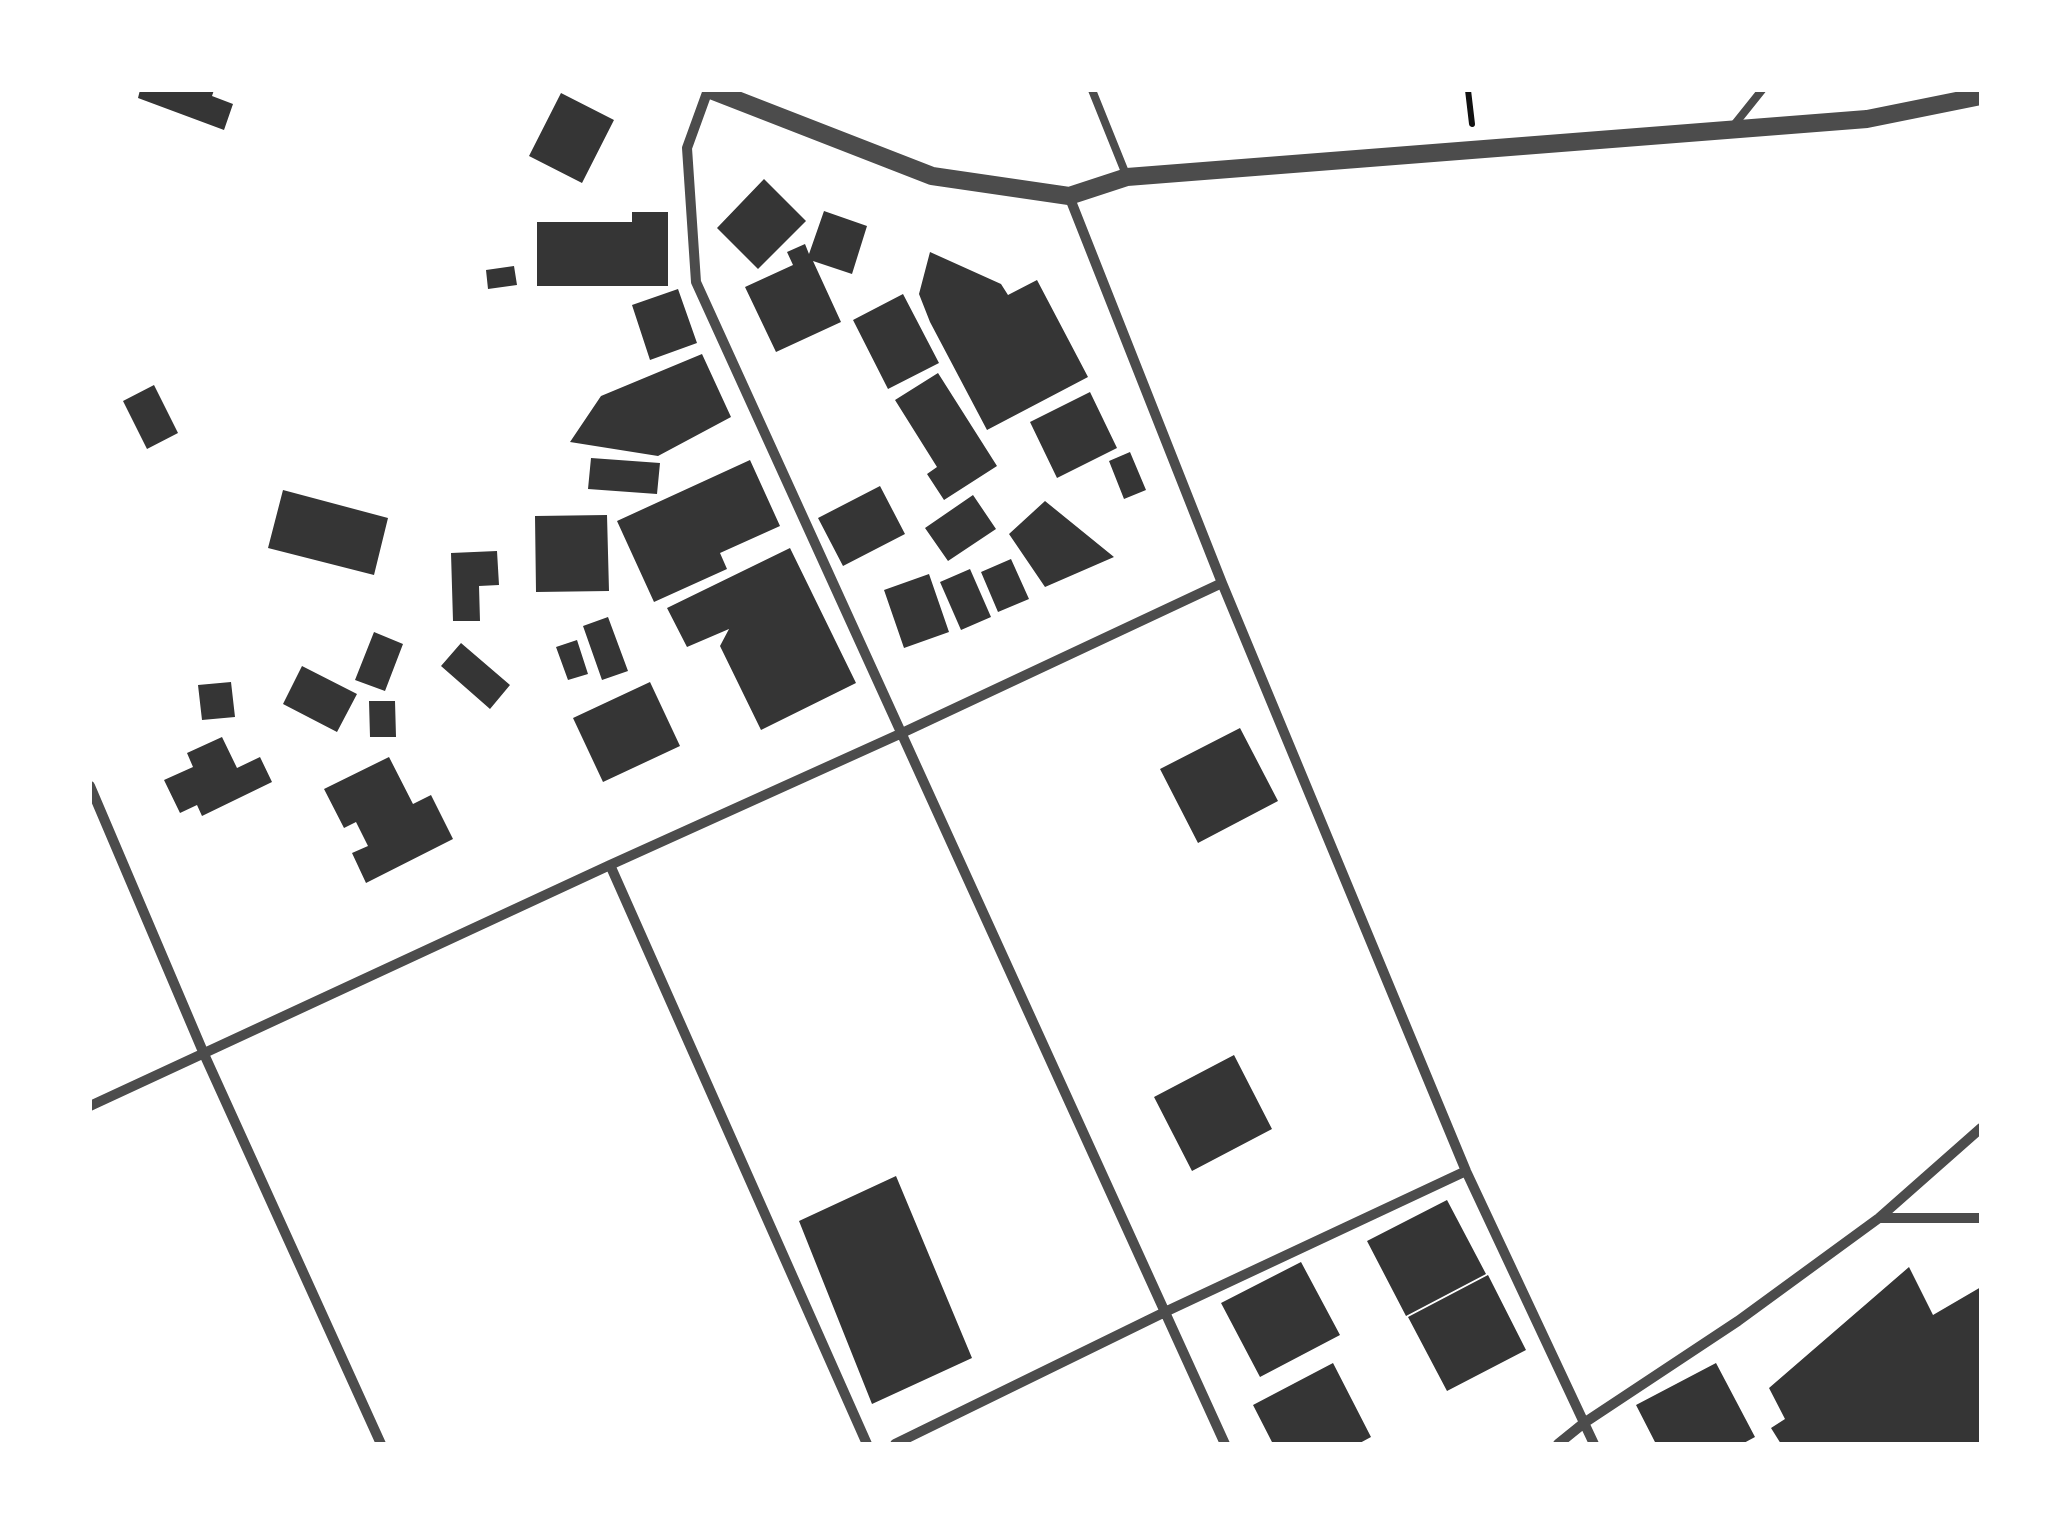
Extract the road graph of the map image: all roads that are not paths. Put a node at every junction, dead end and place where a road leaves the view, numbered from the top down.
1 (710, 90) edge
2 (1092, 90) edge
3 (1762, 90) edge
4 (1981, 96) edge
5 (1730, 130) junction
6 (1127, 177) junction
7 (1069, 196) junction
8 (1222, 583) junction
9 (902, 733) junction
10 (90, 786) edge
11 (610, 864) junction
12 (204, 1054) junction
13 (90, 1106) edge
14 (1981, 1128) edge
15 (1466, 1171) junction
16 (1880, 1218) junction
17 (1981, 1218) edge
18 (1167, 1311) junction
19 (1584, 1423) junction
20 (381, 1444) edge
21 (867, 1444) edge
22 (895, 1444) edge
23 (1225, 1444) edge
24 (1558, 1444) edge
25 (1594, 1444) edge

1 - 7 street
1 - 9 street
2 - 6 lane
3 - 5 lane
4 - 5 street
5 - 6 street
6 - 7 street
7 - 8 street
8 - 9 street
8 - 15 street
9 - 11 street
9 - 18 street
10 - 12 street
11 - 12 street
11 - 21 street
12 - 13 street
12 - 20 street
14 - 16 street
15 - 18 street
15 - 19 street
16 - 17 street
16 - 19 street
18 - 22 street
18 - 23 street
19 - 24 street
19 - 25 street

